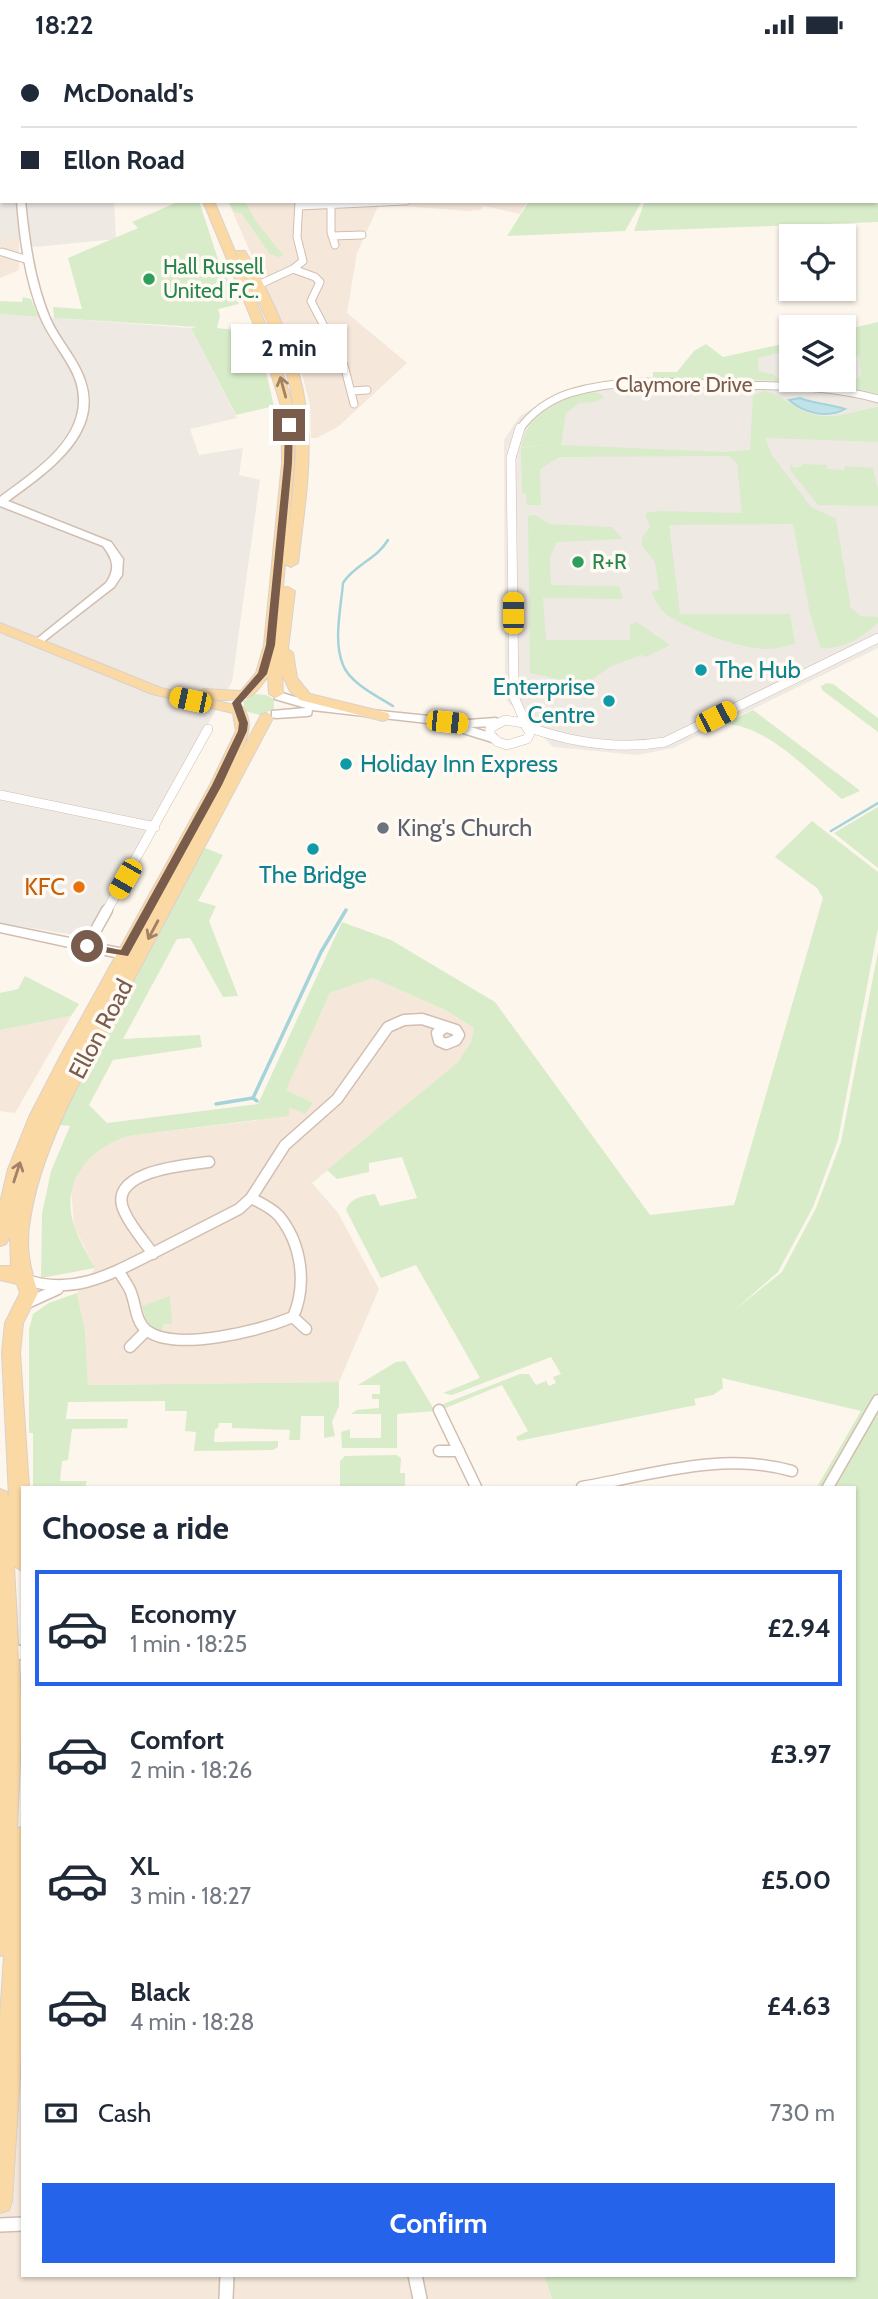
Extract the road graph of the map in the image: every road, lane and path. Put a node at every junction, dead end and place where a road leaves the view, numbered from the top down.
1 (21, 203) edge
2 (209, 203) edge
3 (221, 203) edge
4 (346, 203) edge
5 (299, 204) edge
6 (331, 204) junction
7 (362, 235) dead end
8 (332, 236) junction
9 (335, 245) dead end
10 (1, 251) edge
11 (27, 256) junction
12 (247, 267) junction
13 (293, 269) junction
14 (277, 273) junction
15 (256, 286) junction
16 (341, 358) junction
17 (310, 361) dead end
18 (366, 390) dead end
19 (352, 391) junction
20 (878, 399) edge
21 (354, 404) dead end
22 (0, 502) edge
23 (0, 627) edge
24 (285, 628) junction
25 (878, 638) edge
26 (38, 643) junction
27 (278, 695) junction
28 (514, 697) junction
29 (242, 703) junction
30 (271, 716) junction
31 (383, 716) junction
32 (498, 721) junction
33 (527, 727) junction
34 (208, 729) dead end
35 (492, 738) junction
36 (560, 739) junction
37 (520, 743) junction
38 (0, 795) edge
39 (155, 827) junction
40 (0, 928) edge
41 (87, 946) junction
42 (124, 954) junction
43 (445, 1027) dead end
44 (209, 1162) dead end
45 (182, 1165) junction
46 (184, 1178) dead end
47 (251, 1198) junction
48 (0, 1239) edge
49 (153, 1254) junction
50 (119, 1272) junction
51 (0, 1273) edge
52 (24, 1279) junction
53 (60, 1288) junction
54 (23, 1305) junction
55 (0, 1315) edge
56 (293, 1317) junction
57 (306, 1329) dead end
58 (146, 1331) junction
59 (130, 1347) dead end
60 (878, 1400) edge
61 (439, 1410) dead end
62 (439, 1451) dead end
63 (459, 1451) junction
64 (792, 1471) dead end
65 (476, 1486) edge
66 (588, 1486) edge
67 (829, 1486) edge
68 (0, 1498) edge
69 (21, 1528) edge
70 (11, 1654) edge
71 (21, 1869) edge
72 (0, 1945) edge
73 (0, 2201) edge
74 (21, 2224) edge
75 (0, 2225) edge
76 (227, 2277) edge
77 (415, 2277) edge
78 (226, 2299) edge
79 (420, 2299) edge

1 - 11 street
29 -> 2 main road, Ellon Road
3 - 12 main road
4 - 6 street
5 - 6 street
5 - 13 street
6 - 8 street
7 - 8 street
8 - 9 street
10 - 11 street
11 - 22 street
12 - 14 street
12 - 15 main road
13 - 14 street
13 - 16 street
14 - 15 street
15 - 24 main road
16 - 17 street
16 - 19 street
18 - 19 street
19 - 21 street
20 - 28 street, Claymore Drive
22 - 26 street
23 - 26 main road
24 - 27 main road
24 - 31 main road
25 - 36 street
26 - 29 main road
27 - 29 main road
27 - 30 main road, Ellon Road
27 - 31 street
28 - 32 street
28 - 33 street, Claymore Drive
29 - 30 main road
29 - 42 main road, Ellon Road
30 - 35 street
30 -> 52 main road, Ellon Road
31 - 32 street
32 - 33 street
32 - 35 street
33 - 36 street
33 - 37 street
34 - 39 street
35 - 37 street
36 - 37 street
38 - 39 street
39 - 41 street
40 - 41 street
41 - 42 street
48 -> 42 main road, Ellon Road
43 - 47 street
44 - 45 street
45 - 46 street
45 - 49 street
47 - 49 street
47 - 56 street
49 - 50 street
50 - 53 street
50 - 58 street
51 - 52 main road
52 - 53 street
52 - 54 main road, Ellon Road
53 - 54 street
54 - 55 main road
54 - 69 main road
56 - 57 street
56 - 58 street
58 - 59 street
60 - 67 street
61 - 63 street
62 - 63 street
63 - 65 street
64 - 66 street
68 - 70 main road
70 - 72 main road
71 - 73 main road
74 - 75 street
76 - 78 street
77 - 79 street

